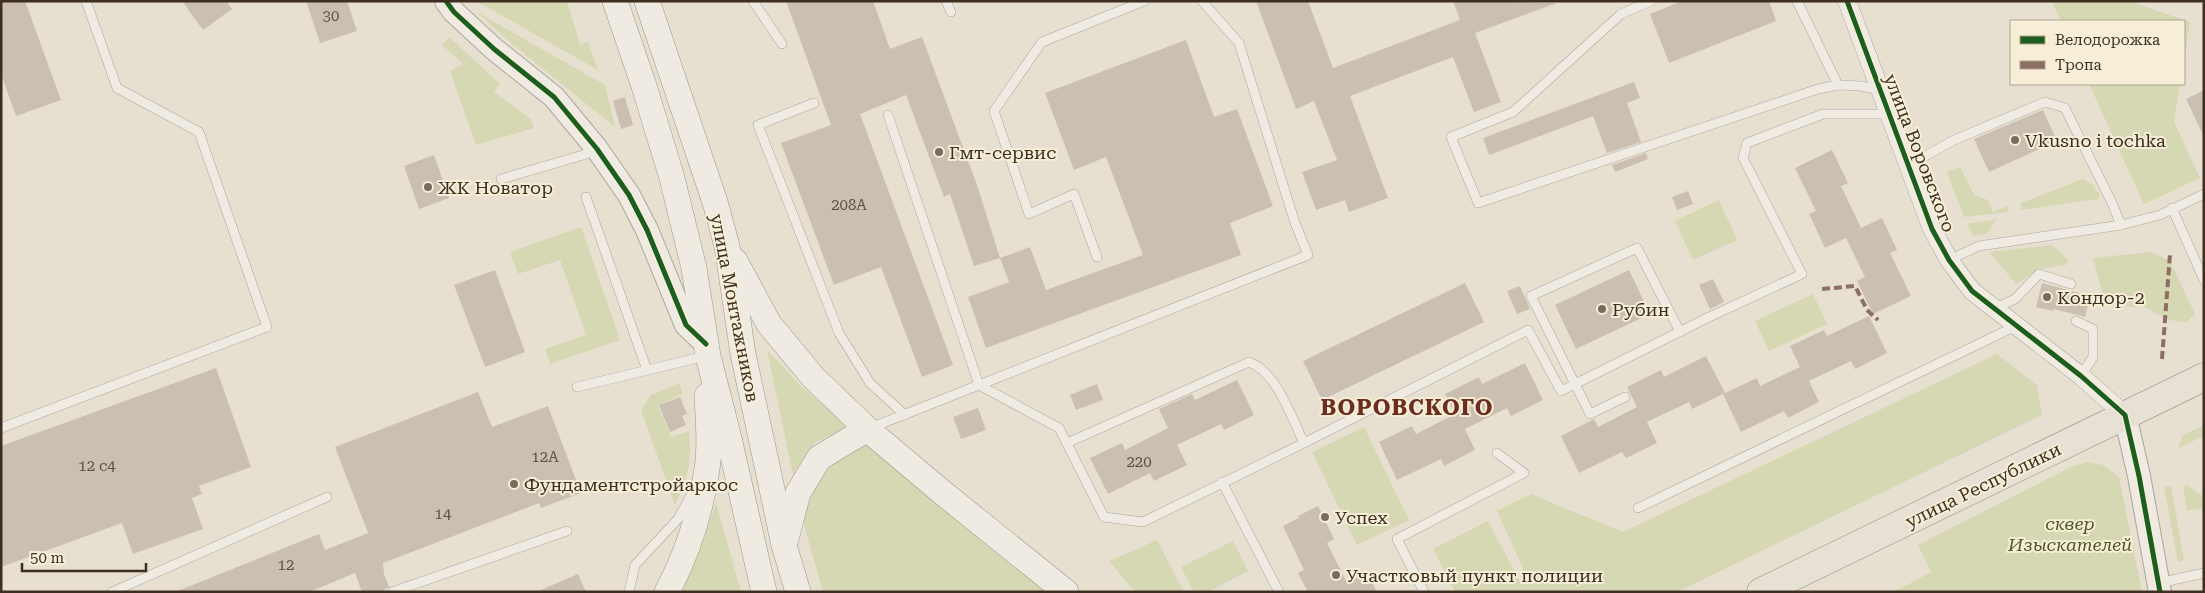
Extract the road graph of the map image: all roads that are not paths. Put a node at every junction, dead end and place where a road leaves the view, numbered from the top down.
1 (86, 1) edge
2 (446, 1) edge
3 (615, 1) edge
4 (753, 1) edge
5 (946, 1) edge
6 (1144, 1) edge
7 (1202, 1) edge
8 (1651, 1) edge
9 (1797, 1) edge
10 (1848, 1) edge
11 (649, 4) edge
12 (950, 12) dead end
13 (782, 44) dead end
14 (1838, 85) junction
15 (1880, 90) junction
16 (814, 103) dead end
17 (888, 114) dead end
18 (1889, 114) junction
19 (597, 149) junction
20 (1908, 165) junction
21 (501, 179) dead end
22 (2204, 194) edge
23 (586, 197) dead end
24 (2172, 208) junction
25 (2121, 225) junction
26 (727, 246) junction
27 (1097, 257) dead end
28 (1949, 260) junction
29 (2204, 280) edge
30 (2072, 284) dead end
31 (1994, 309) junction
32 (2076, 321) dead end
33 (2016, 326) junction
34 (1680, 332) junction
35 (707, 350) junction
36 (647, 370) junction
37 (2081, 376) junction
38 (2204, 376) edge
39 (1575, 384) junction
40 (979, 386) junction
41 (577, 387) dead end
42 (1625, 396) dead end
43 (905, 415) junction
44 (2125, 415) junction
45 (1, 428) edge
46 (868, 429) junction
47 (1304, 442) junction
48 (1067, 443) junction
49 (1497, 453) dead end
50 (708, 468) junction
51 (1222, 482) junction
52 (327, 497) dead end
53 (1638, 508) dead end
54 (567, 531) dead end
55 (784, 545) junction
56 (2204, 574) edge
57 (2159, 588) edge
58 (112, 592) edge
59 (392, 592) edge
60 (629, 592) edge
61 (667, 592) edge
62 (764, 592) edge
63 (798, 592) edge
64 (1066, 592) edge
65 (1279, 592) edge
66 (1424, 592) edge
67 (1761, 592) edge

1 - 45 lane
2 - 19 street
3 - 35 main road, улица Монтажников
4 - 13 lane
5 - 12 lane
6 - 27 lane
7 - 40 lane
8 - 14 lane
9 - 14 lane
10 - 15 street, улица Воровского
11 - 26 main road, улица Монтажников
14 - 15 lane
15 - 18 street, улица Воровского
16 - 43 lane
17 - 40 lane
18 - 20 street, улица Воровского
18 - 34 lane
19 - 21 lane
19 - 35 street
20 - 25 lane
20 - 28 street, улица Воровского
22 - 24 lane
23 - 36 lane
24 - 25 lane
24 - 29 lane
25 - 28 lane
26 - 46 main road
26 - 55 main road, улица Монтажников
28 - 31 street, улица Воровского
30 - 31 lane
31 - 33 street, улица Воровского
32 - 37 lane
33 - 37 street, улица Воровского
33 - 53 lane
34 - 39 lane
34 - 39 lane
35 - 36 lane
35 - 50 main road
35 - 62 main road, улица Монтажников
36 - 41 lane
37 - 44 street, улица Воровского
38 - 44 main road, улица Республики
39 - 42 lane
39 - 47 lane
40 - 43 lane
40 - 48 lane
43 - 46 lane
44 - 57 street
44 - 67 main road, улица Республики
46 - 55 main road
46 - 64 main road
47 - 48 lane
47 - 51 lane
48 - 51 lane
49 - 66 lane
50 - 60 lane
50 - 61 main road
51 - 65 lane
52 - 58 lane
54 - 59 lane
55 - 63 main road, улица Монтажников
56 - 57 lane

